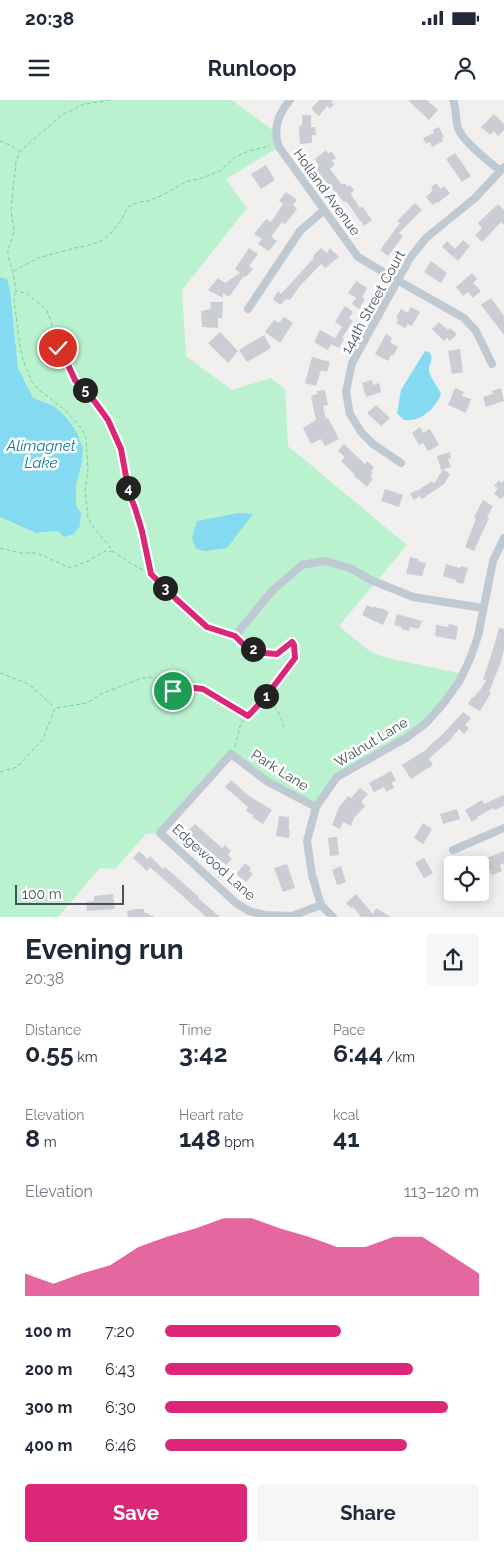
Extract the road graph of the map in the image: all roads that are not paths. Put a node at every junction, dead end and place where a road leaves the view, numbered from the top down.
1 (290, 100) edge
2 (453, 100) edge
3 (502, 169) edge
4 (324, 210) junction
5 (397, 280) junction
6 (248, 309) dead end
7 (492, 364) dead end
8 (401, 463) dead end
9 (504, 538) edge
10 (483, 608) junction
11 (284, 648) dead end
12 (232, 755) joint
13 (316, 806) junction
14 (504, 828) edge
15 (453, 850) dead end
16 (321, 905) junction
17 (333, 917) edge

1 - 4 street, Holland Avenue
2 - 3 street
3 - 5 street, 144th Street Court
4 - 5 street, Holland Avenue
4 - 6 street
5 - 7 street, Holland Avenue
5 - 8 street, 144th Street Court
9 - 10 street, Walnut Lane
10 - 11 street
10 - 13 street, Walnut Lane
12 - 13 street, Park Lane
12 - 16 street, Edgewood Lane
13 - 16 street, Walnut Lane
14 - 15 street
16 - 17 street, Walnut Lane

